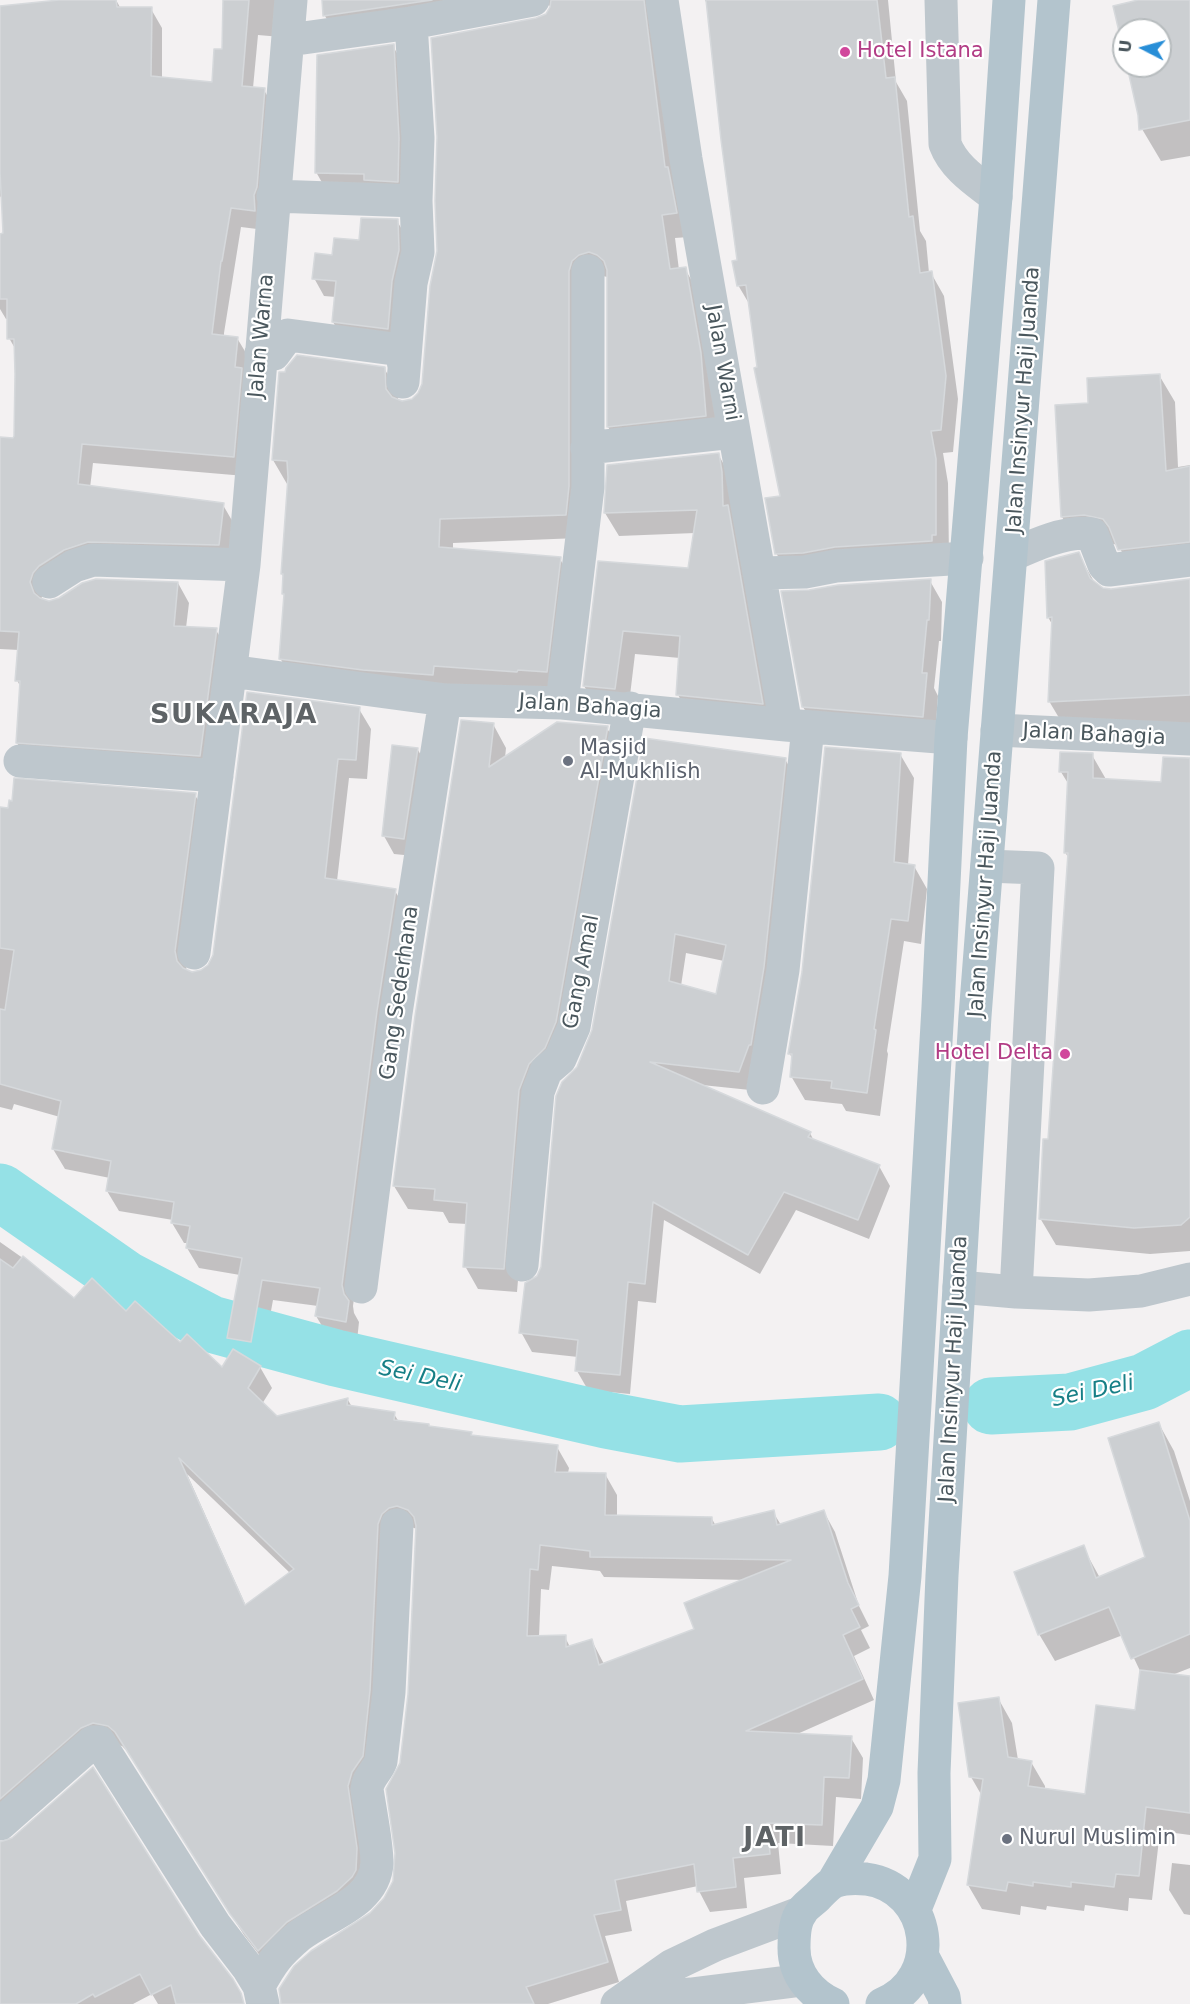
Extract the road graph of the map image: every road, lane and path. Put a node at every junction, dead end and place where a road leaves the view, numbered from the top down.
1 (291, 0) edge
2 (533, 0) edge
3 (662, 0) edge
4 (941, 0) edge
5 (1009, 0) edge
6 (1054, 0) edge
7 (411, 23) junction
8 (289, 40) junction
9 (273, 196) junction
10 (996, 197) junction
11 (416, 201) junction
12 (588, 271) dead end
13 (261, 353) junction
14 (734, 432) junction
15 (587, 448) junction
16 (1012, 555) junction
17 (967, 558) junction
18 (1190, 560) edge
19 (244, 565) junction
20 (759, 573) junction
21 (49, 582) dead end
22 (230, 671) junction
23 (445, 700) junction
24 (562, 703) junction
25 (630, 708) junction
26 (797, 726) junction
27 (998, 730) junction
28 (951, 738) junction
29 (1190, 739) edge
30 (20, 760) dead end
31 (217, 776) junction
32 (987, 866) junction
33 (194, 952) dead end
34 (763, 1088) dead end
35 (522, 1265) dead end
36 (1190, 1279) edge
37 (361, 1287) dead end
38 (1016, 1292) junction
39 (958, 1299) junction
40 (397, 1525) dead end
41 (0, 1824) edge
42 (833, 1882) junction
43 (915, 1909) junction
44 (800, 1913) junction
45 (923, 1957) junction
46 (261, 1995) edge
47 (819, 1996) edge
48 (620, 2002) edge
49 (882, 2004) edge
50 (945, 2004) edge

1 - 8 street, Jalan Warna
2 - 7 street
3 - 14 street, Jalan Warni
4 - 10 street
5 - 10 main road, Jalan Insinyur Haji Juanda
6 - 16 main road, Jalan Insinyur Haji Juanda
7 - 8 street
7 - 11 street
8 - 9 street, Jalan Warna
9 - 11 street
9 - 13 street, Jalan Warna
10 - 17 main road, Jalan Insinyur Haji Juanda
11 - 13 street
12 - 15 street
13 - 19 street, Jalan Warna
14 - 15 street
14 - 20 street, Jalan Warni
15 - 24 street
16 - 18 street
16 - 27 main road, Jalan Insinyur Haji Juanda
17 - 20 street
17 - 28 main road, Jalan Insinyur Haji Juanda
19 - 21 street
19 - 22 street, Jalan Warna
20 - 26 street, Jalan Warni
22 - 23 street, Jalan Bahagia
22 - 31 street, Jalan Warna
23 - 24 street, Jalan Bahagia
23 - 37 street, Gang Sederhana
24 - 25 street, Jalan Bahagia
25 - 26 street, Jalan Bahagia
25 - 35 street, Gang Amal
26 - 28 street, Jalan Bahagia
26 - 34 street, Jalan Warni
27 - 29 street, Jalan Bahagia
27 - 32 main road, Jalan Insinyur Haji Juanda
28 - 42 main road, Jalan Insinyur Haji Juanda
30 - 31 street
31 - 33 street, Jalan Warna
32 - 38 street
32 - 39 main road, Jalan Insinyur Haji Juanda
36 - 38 street
38 - 39 street
39 - 43 main road, Jalan Insinyur Haji Juanda
40 - 46 street
41 - 46 street
42 - 43 main road
42 - 44 main road, Jalan Insinyur Haji Juanda
43 - 45 main road
44 - 47 main road
44 - 48 street
45 - 49 main road
45 - 50 main road
47 - 48 street

